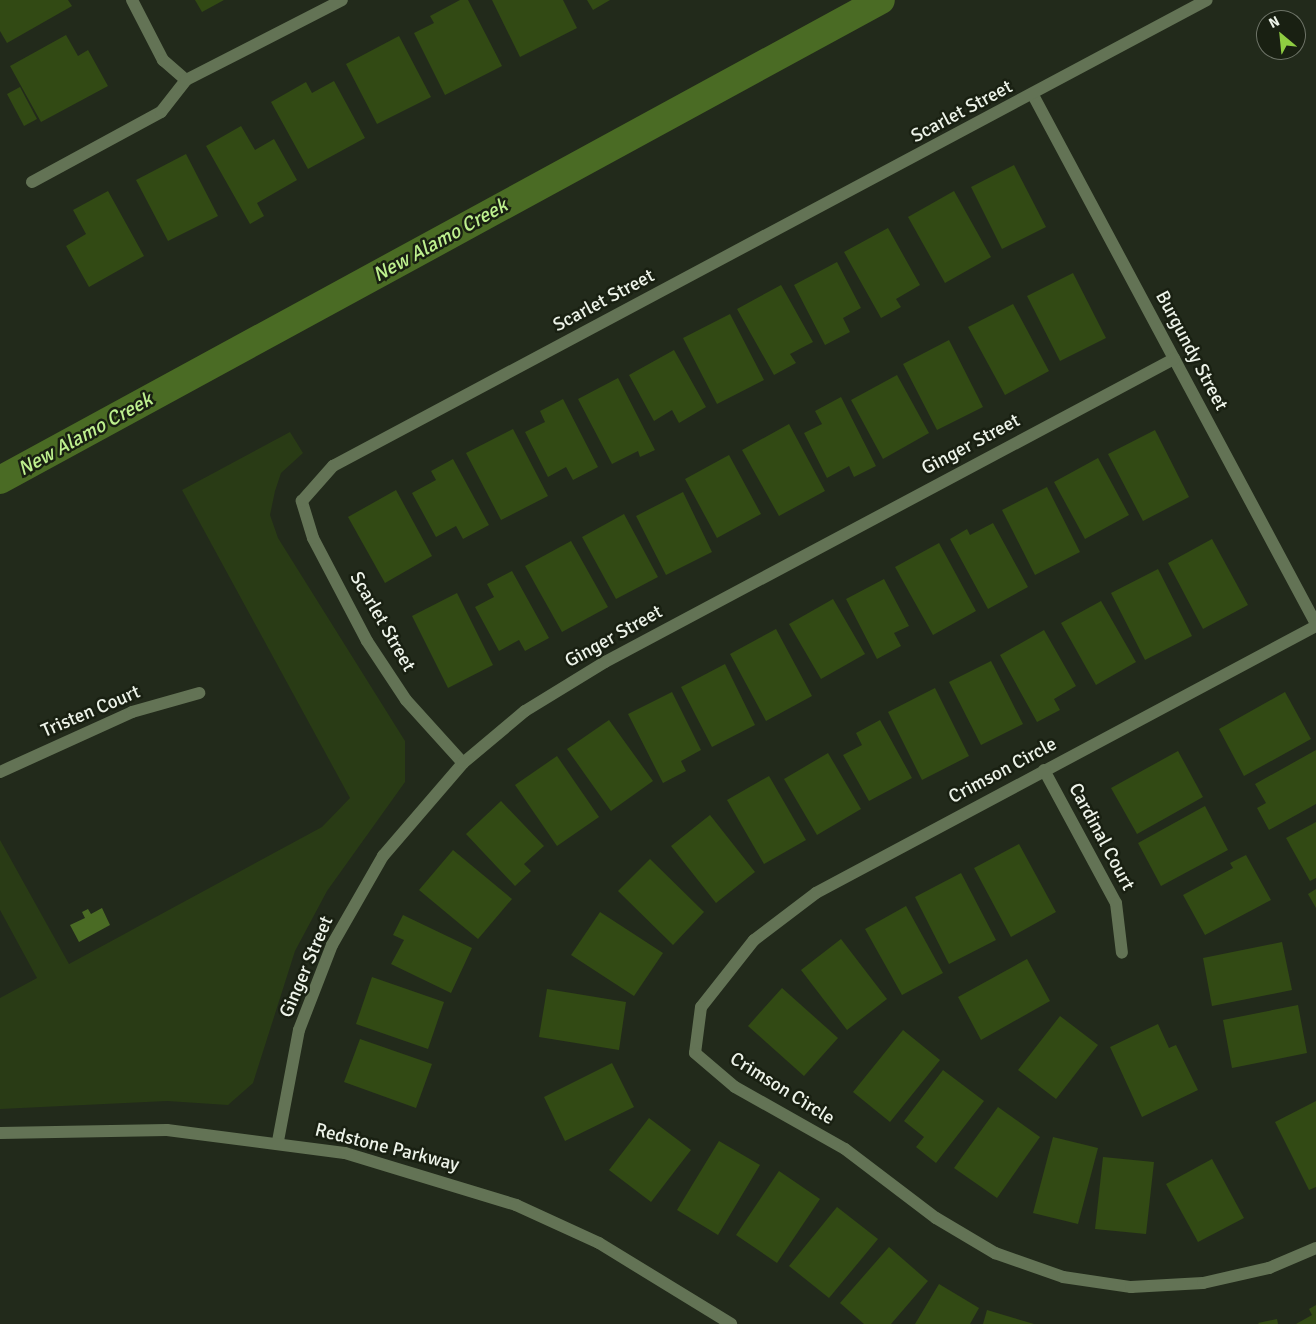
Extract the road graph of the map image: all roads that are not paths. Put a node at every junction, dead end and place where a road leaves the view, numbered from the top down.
1 (132, 0) edge
2 (342, 0) edge
3 (1207, 0) edge
4 (186, 80) junction
5 (1033, 95) junction
6 (32, 182) dead end
7 (1174, 359) junction
8 (1316, 625) edge
9 (199, 693) dead end
10 (462, 763) junction
11 (1044, 770) junction
12 (0, 772) edge
13 (1122, 953) dead end
14 (0, 1133) edge
15 (278, 1141) junction
16 (1316, 1248) edge
17 (732, 1324) edge

1 - 4 street
2 - 4 street
3 - 5 street, Scarlet Street
4 - 6 street
5 - 7 street, Burgundy Street
5 - 10 street, Scarlet Street
7 - 8 street, Burgundy Street
7 - 10 street, Ginger Street
8 - 11 street, Crimson Circle
9 - 12 street, Tristen Court
10 - 15 street, Ginger Street
11 - 13 street, Cardinal Court
11 - 16 street, Crimson Circle
14 - 15 street, Redstone Parkway
15 - 17 street, Redstone Parkway

